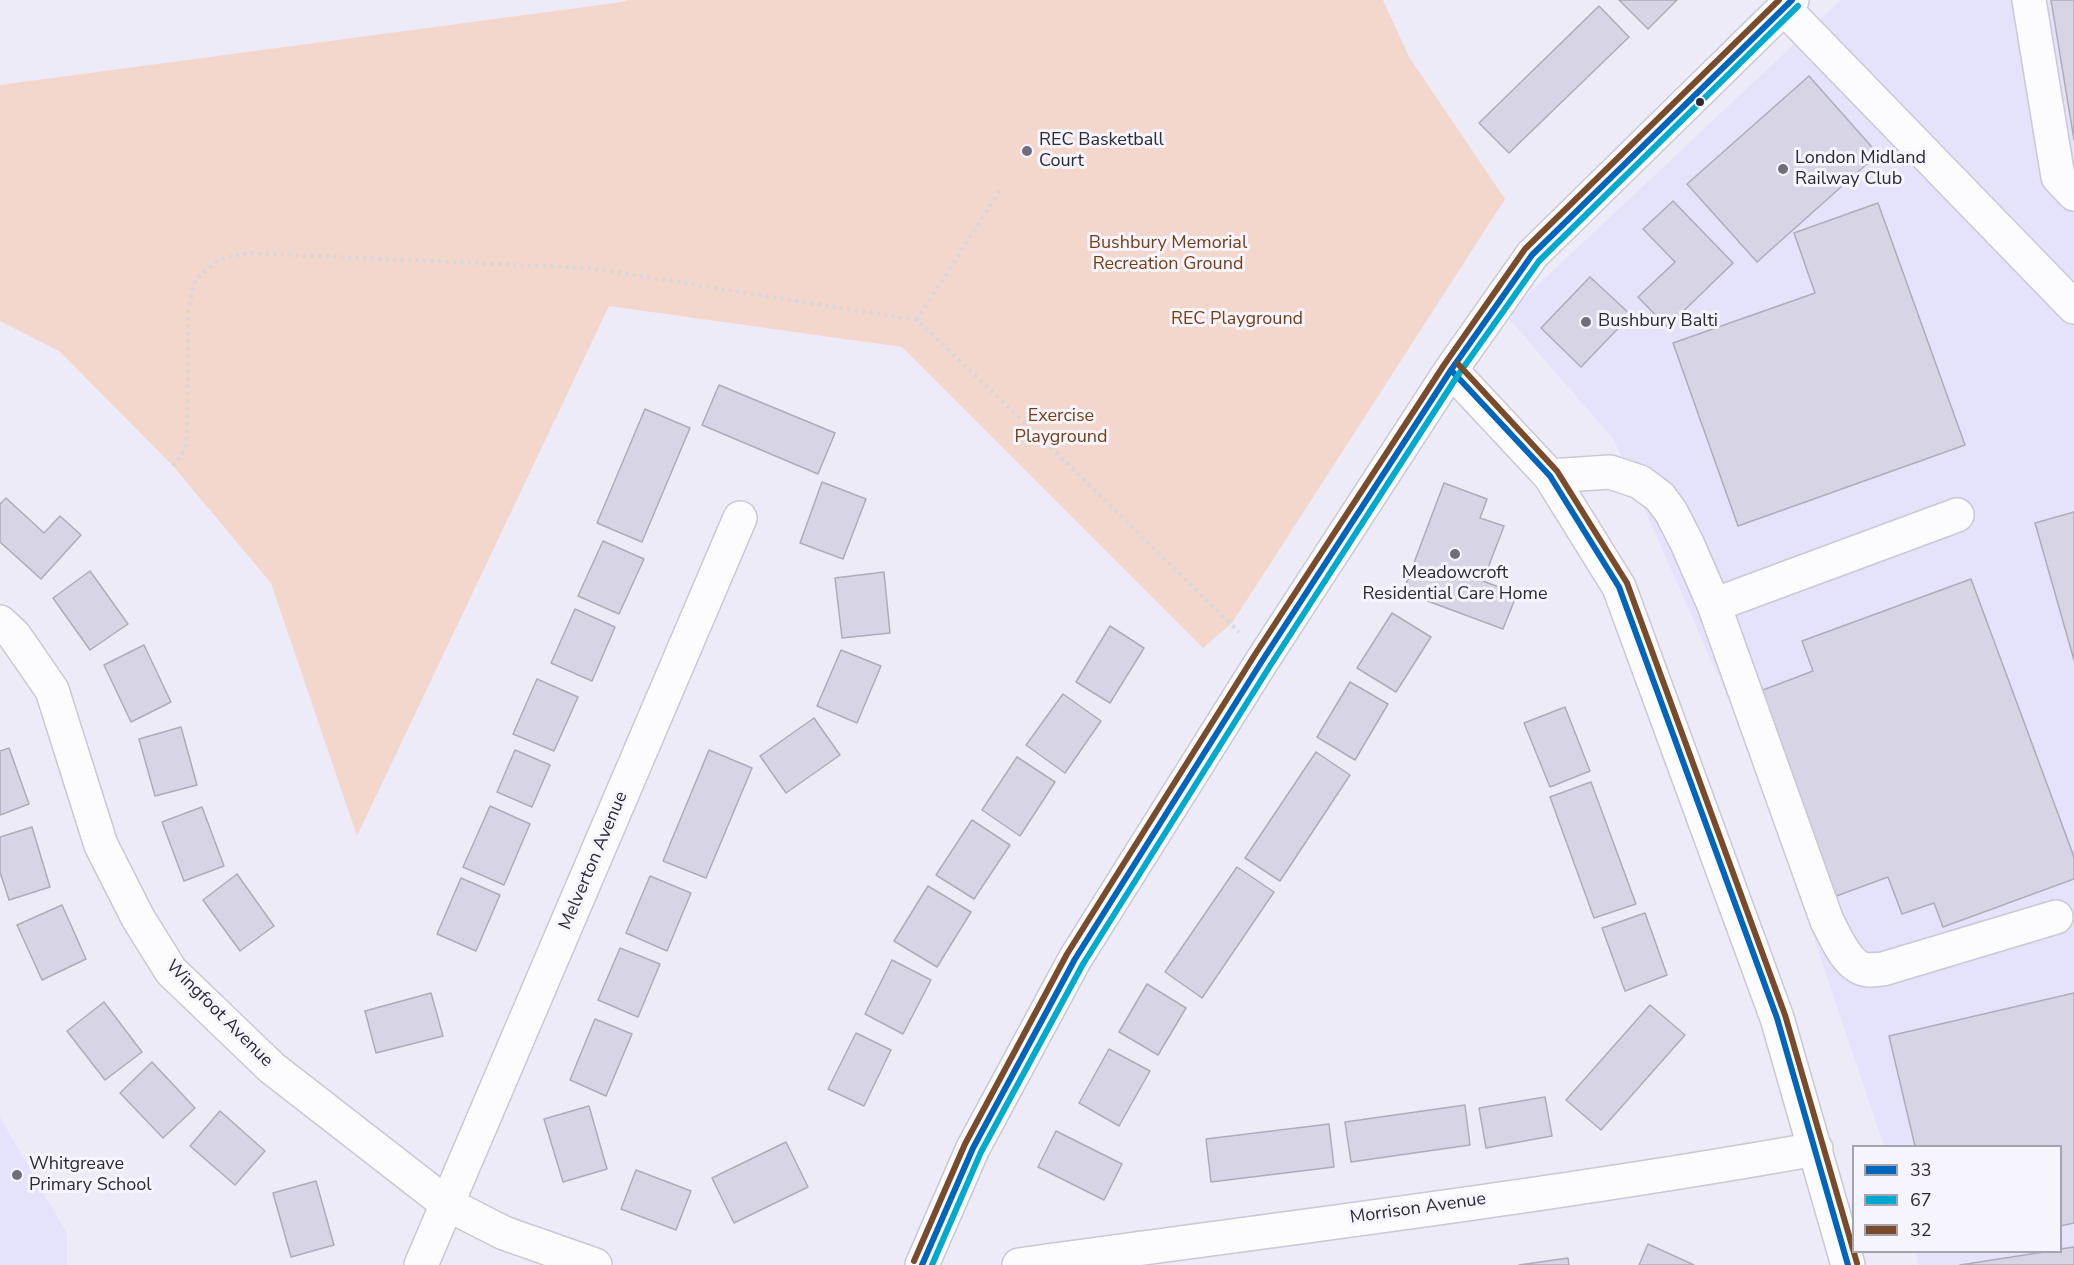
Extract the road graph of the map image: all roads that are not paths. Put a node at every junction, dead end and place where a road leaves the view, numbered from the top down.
1 (2029, 0) edge
2 (1788, 4) edge
3 (2074, 194) edge
4 (2074, 307) edge
5 (1451, 370) junction
6 (1550, 476) junction
7 (1957, 515) dead end
8 (740, 518) dead end
9 (1714, 605) junction
10 (0, 622) edge
11 (2056, 917) dead end
12 (1816, 1149) junction
13 (447, 1204) junction
14 (421, 1265) edge
15 (595, 1265) edge
16 (922, 1265) edge
17 (1019, 1265) edge
18 (1848, 1265) edge

1 - 3 street
2 - 4 street
2 - 5 street
5 - 6 street
5 - 16 street
6 - 9 street
6 - 12 street
7 - 9 street
8 - 13 street, Melverton Avenue
9 - 11 street
10 - 13 street, Wingfoot Avenue
12 - 17 street, Morrison Avenue
12 - 18 street
13 - 14 street, Melverton Avenue
13 - 15 street, Wingfoot Avenue

